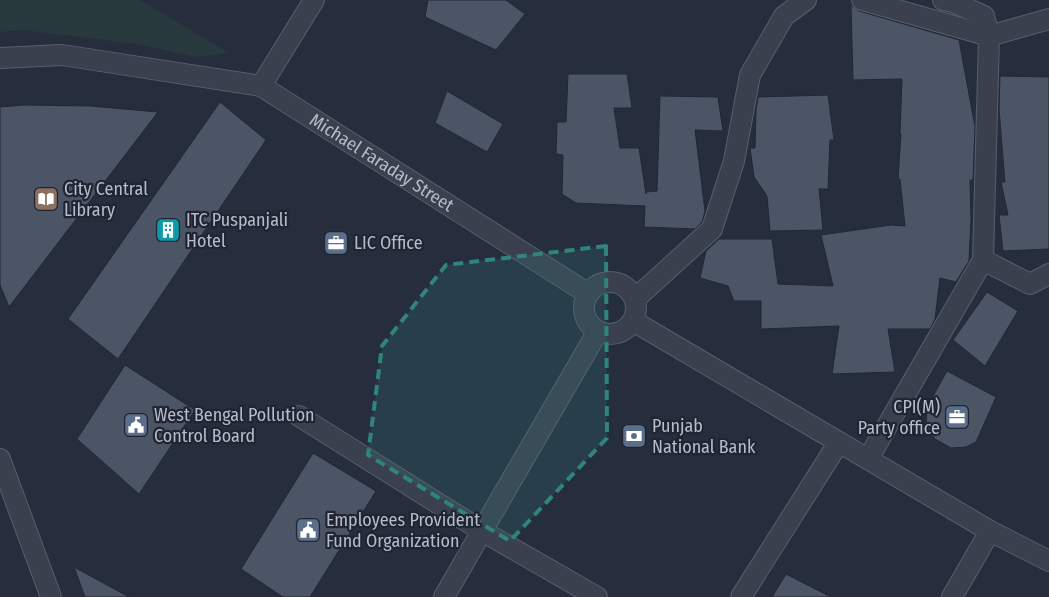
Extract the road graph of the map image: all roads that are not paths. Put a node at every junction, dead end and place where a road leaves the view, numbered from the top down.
1 (314, 0) edge
2 (806, 0) edge
3 (862, 0) edge
4 (943, 0) edge
5 (1049, 19) edge
6 (989, 36) junction
7 (0, 58) edge
8 (261, 86) junction
9 (982, 260) junction
10 (1049, 274) edge
11 (588, 294) junction
12 (635, 299) junction
13 (633, 321) junction
14 (598, 331) junction
15 (299, 416) dead end
16 (839, 442) junction
17 (0, 459) edge
18 (868, 459) junction
19 (482, 531) junction
20 (990, 531) junction
21 (1049, 561) edge
22 (51, 597) edge
23 (444, 597) edge
24 (597, 597) edge
25 (741, 597) edge
26 (952, 597) edge

1 - 8 street
2 - 12 street
3 - 6 street
4 - 6 street
5 - 6 street
6 - 9 street
7 - 8 street
8 - 11 street, Michael Faraday Street
9 - 10 street
9 - 18 street
11 - 12 street
11 - 14 street
12 - 13 street
13 - 14 street
13 - 16 street
14 - 19 street
15 - 19 street
16 - 18 street
16 - 25 street
17 - 22 street
18 - 20 street
19 - 23 street
19 - 24 street
20 - 21 street
20 - 26 street

